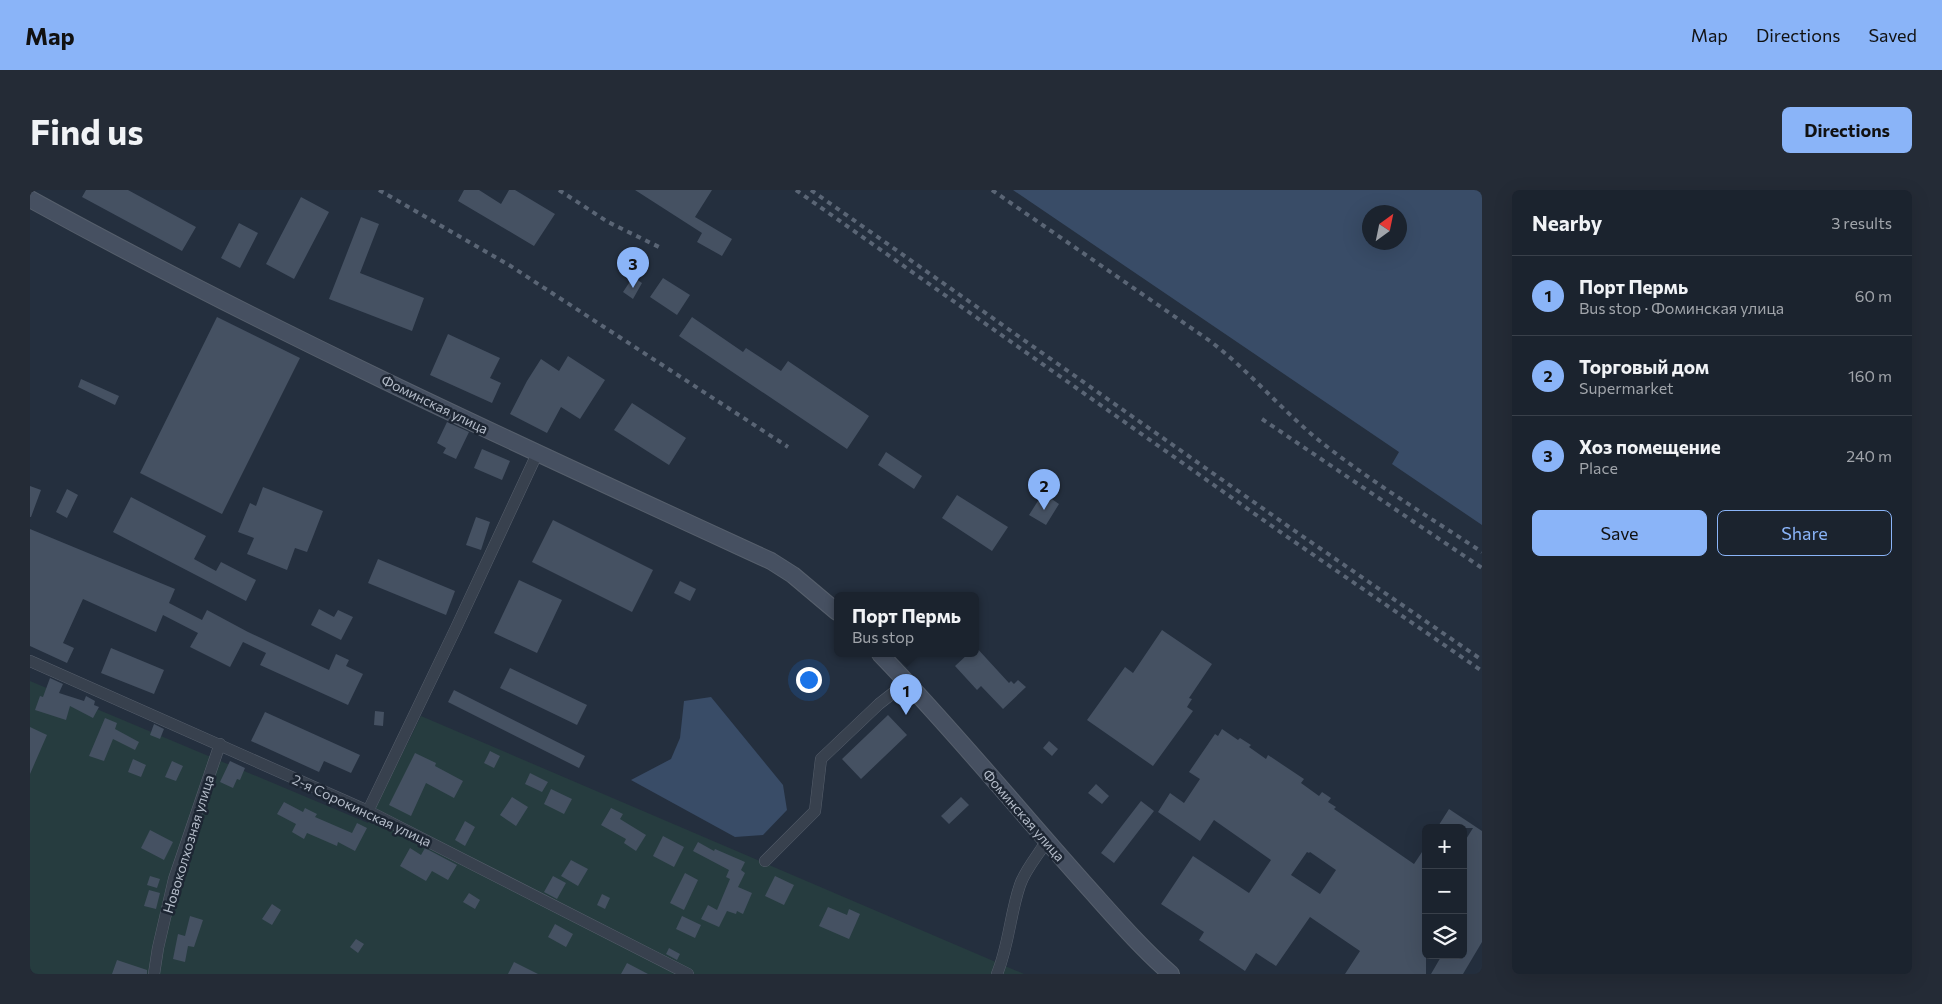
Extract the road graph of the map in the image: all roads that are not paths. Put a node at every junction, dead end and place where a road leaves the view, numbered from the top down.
1 (30, 199) edge
2 (537, 454) junction
3 (834, 609) edge
4 (883, 657) edge
5 (30, 661) edge
6 (907, 682) junction
7 (220, 744) junction
8 (368, 811) junction
9 (1046, 842) junction
10 (765, 861) dead end
11 (154, 974) edge
12 (688, 974) edge
13 (996, 974) edge
14 (1171, 974) edge

1 - 2 street, Фоминская улица
2 - 3 street, Фоминская улица
2 - 8 street
4 - 6 street, Фоминская улица
5 - 7 street, 2-я Сорокинская улица
6 - 9 street, Фоминская улица
6 - 10 street
7 - 8 street, 2-я Сорокинская улица
7 - 11 street, Новоколхозная улица
8 - 12 street, 2-я Сорокинская улица
9 - 13 street
9 - 14 street, Фоминская улица

